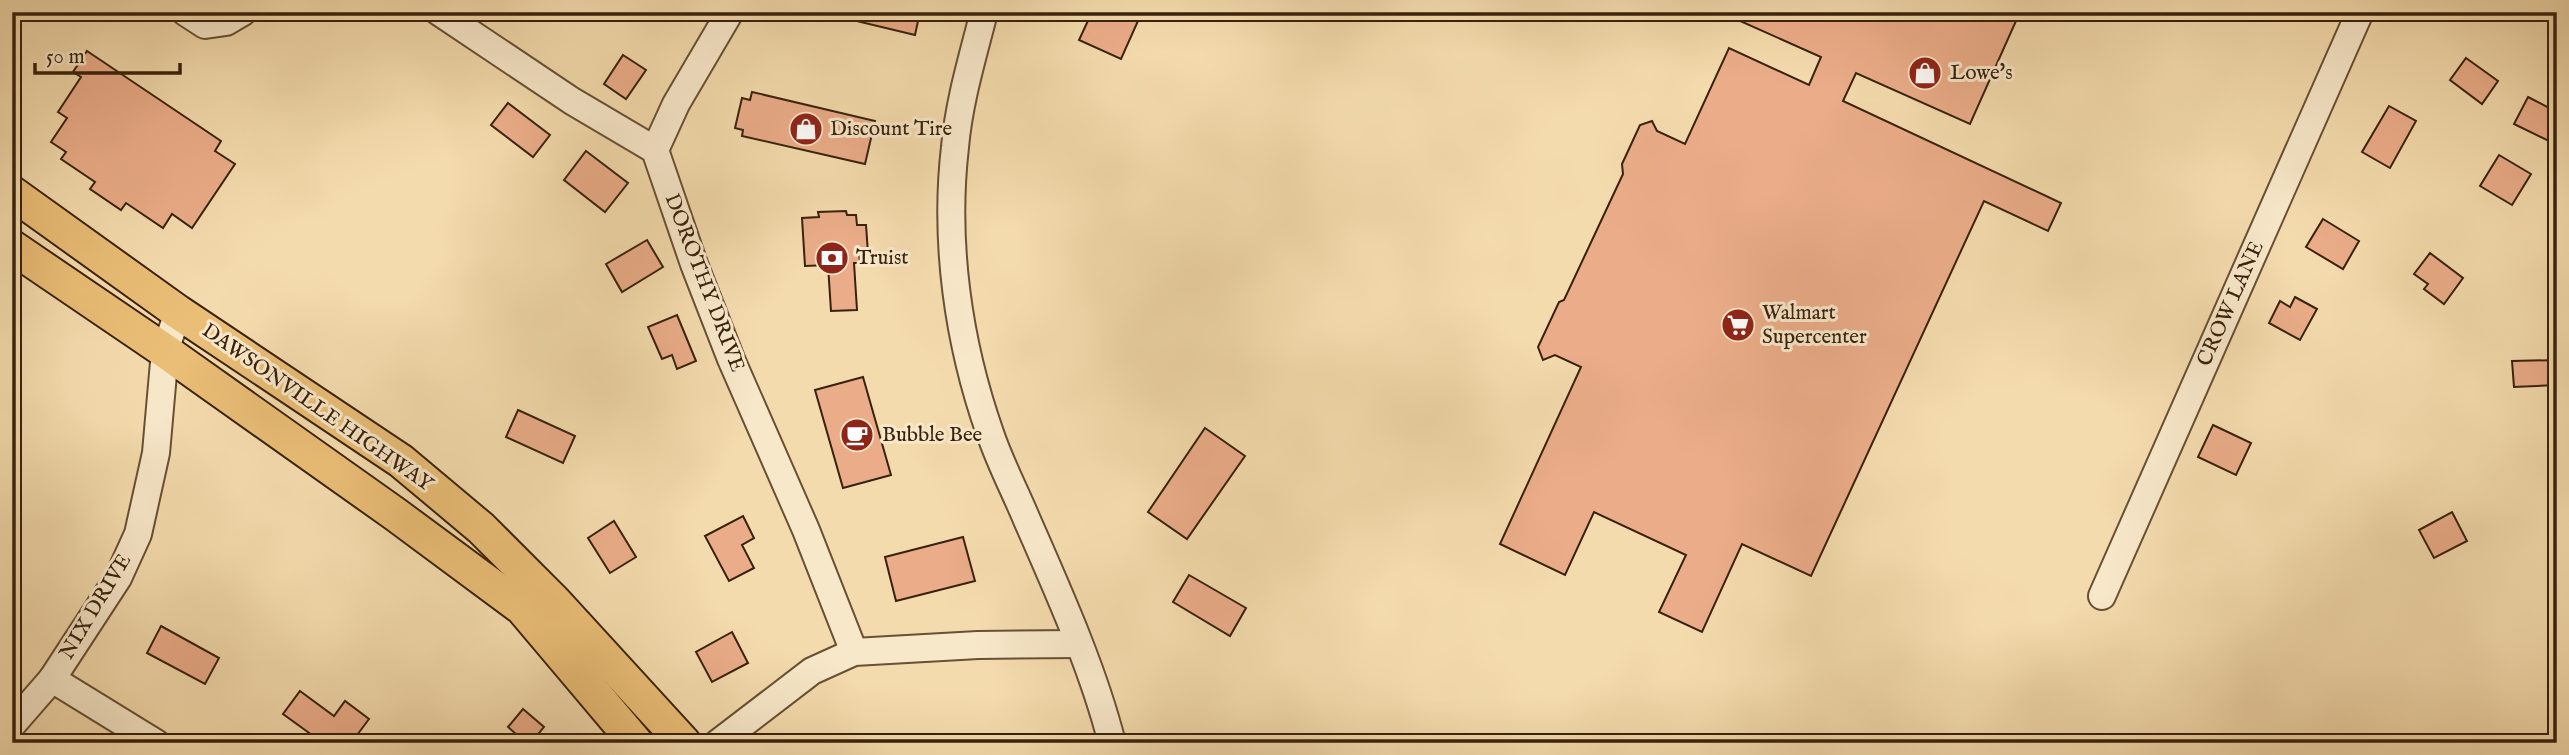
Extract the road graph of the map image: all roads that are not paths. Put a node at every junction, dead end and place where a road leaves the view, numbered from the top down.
1 (186, 12) edge
2 (243, 12) edge
3 (439, 12) edge
4 (730, 12) edge
5 (984, 12) edge
6 (2360, 12) edge
7 (656, 150) junction
8 (12, 193) edge
9 (12, 247) edge
10 (178, 312) junction
11 (165, 351) junction
12 (2102, 596) dead end
13 (1078, 644) junction
14 (854, 652) junction
15 (52, 679) junction
16 (12, 724) edge
17 (156, 743) edge
18 (636, 743) edge
19 (684, 743) edge
20 (718, 743) edge
21 (1111, 743) edge

1 - 2 street
3 - 7 street
4 - 7 street
5 - 13 street
6 - 12 street, CROW LANE
7 - 14 street, DOROTHY DRIVE
8 - 10 main road, DAWSONVILLE HIGHWAY
9 - 11 main road, DAWSONVILLE HIGHWAY
10 - 11 street, NIX DRIVE
10 - 19 main road, DAWSONVILLE HIGHWAY
11 - 15 street, NIX DRIVE
11 - 18 main road, DAWSONVILLE HIGHWAY
13 - 14 street
13 - 21 street
14 - 20 street
15 - 16 street, NIX DRIVE
15 - 17 street

